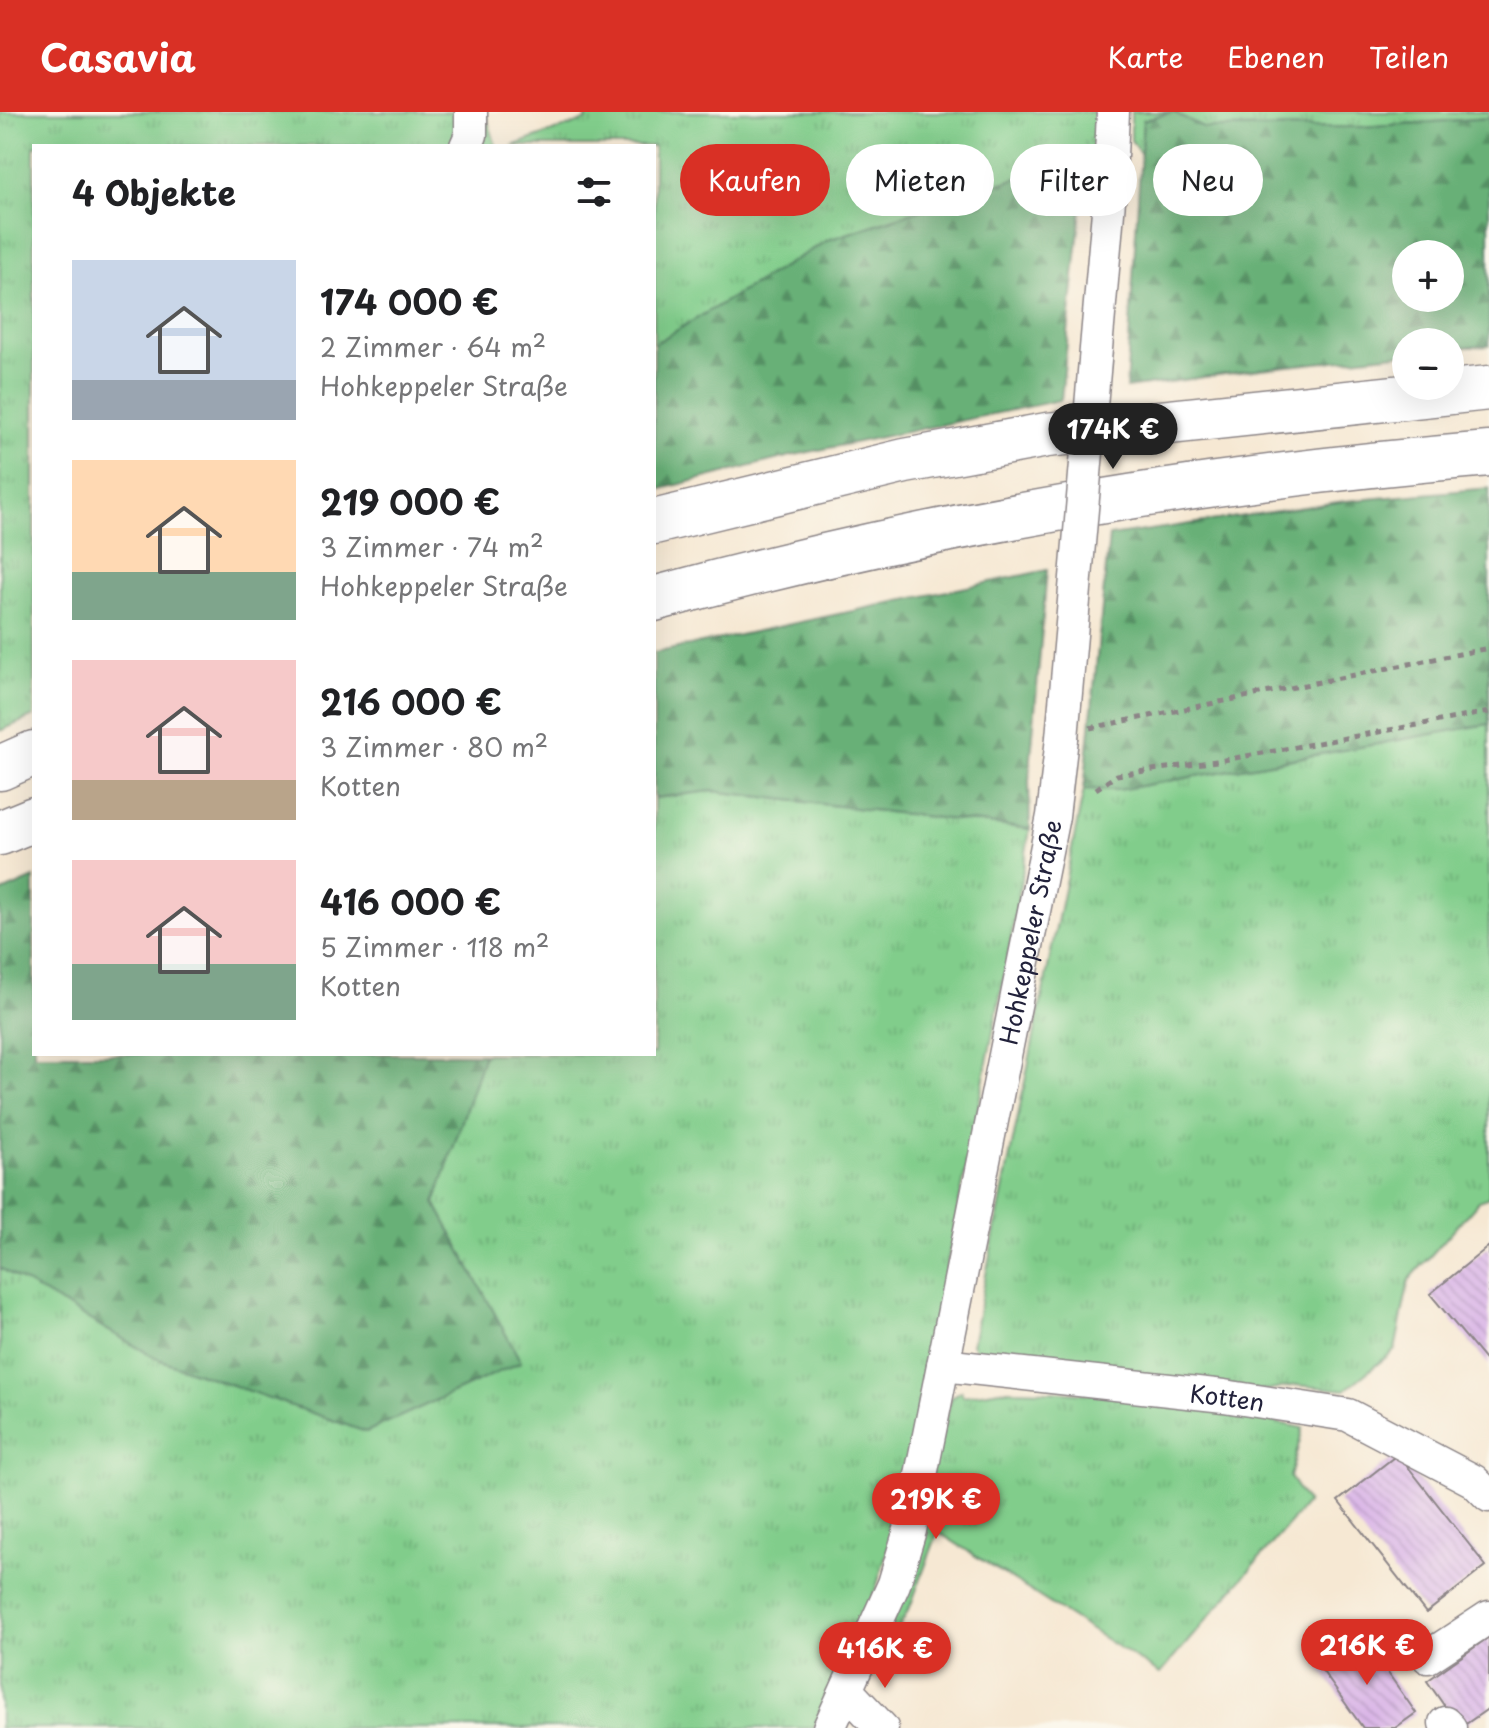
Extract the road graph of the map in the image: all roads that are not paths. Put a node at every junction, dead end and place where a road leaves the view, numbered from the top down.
1 (471, 112) edge
2 (1113, 112) edge
3 (467, 144) edge
4 (1489, 388) edge
5 (1489, 454) edge
6 (656, 522) edge
7 (656, 598) edge
8 (32, 754) edge
9 (0, 768) edge
10 (32, 820) edge
11 (0, 833) edge
12 (943, 1365) junction
13 (1489, 1496) edge
14 (1489, 1617) edge
15 (1428, 1657) dead end
16 (847, 1691) junction
17 (829, 1728) edge
18 (882, 1728) edge

1 - 3 street
2 - 12 street, Hohkeppeler Straße, bridge
4 - 6 highway
5 - 7 highway
8 - 9 highway
10 - 11 highway
12 - 13 street, Kotten
12 - 16 street, Hohkeppeler Straße
14 - 15 street
16 - 17 street, Hohkeppeler Straße
16 - 18 street

